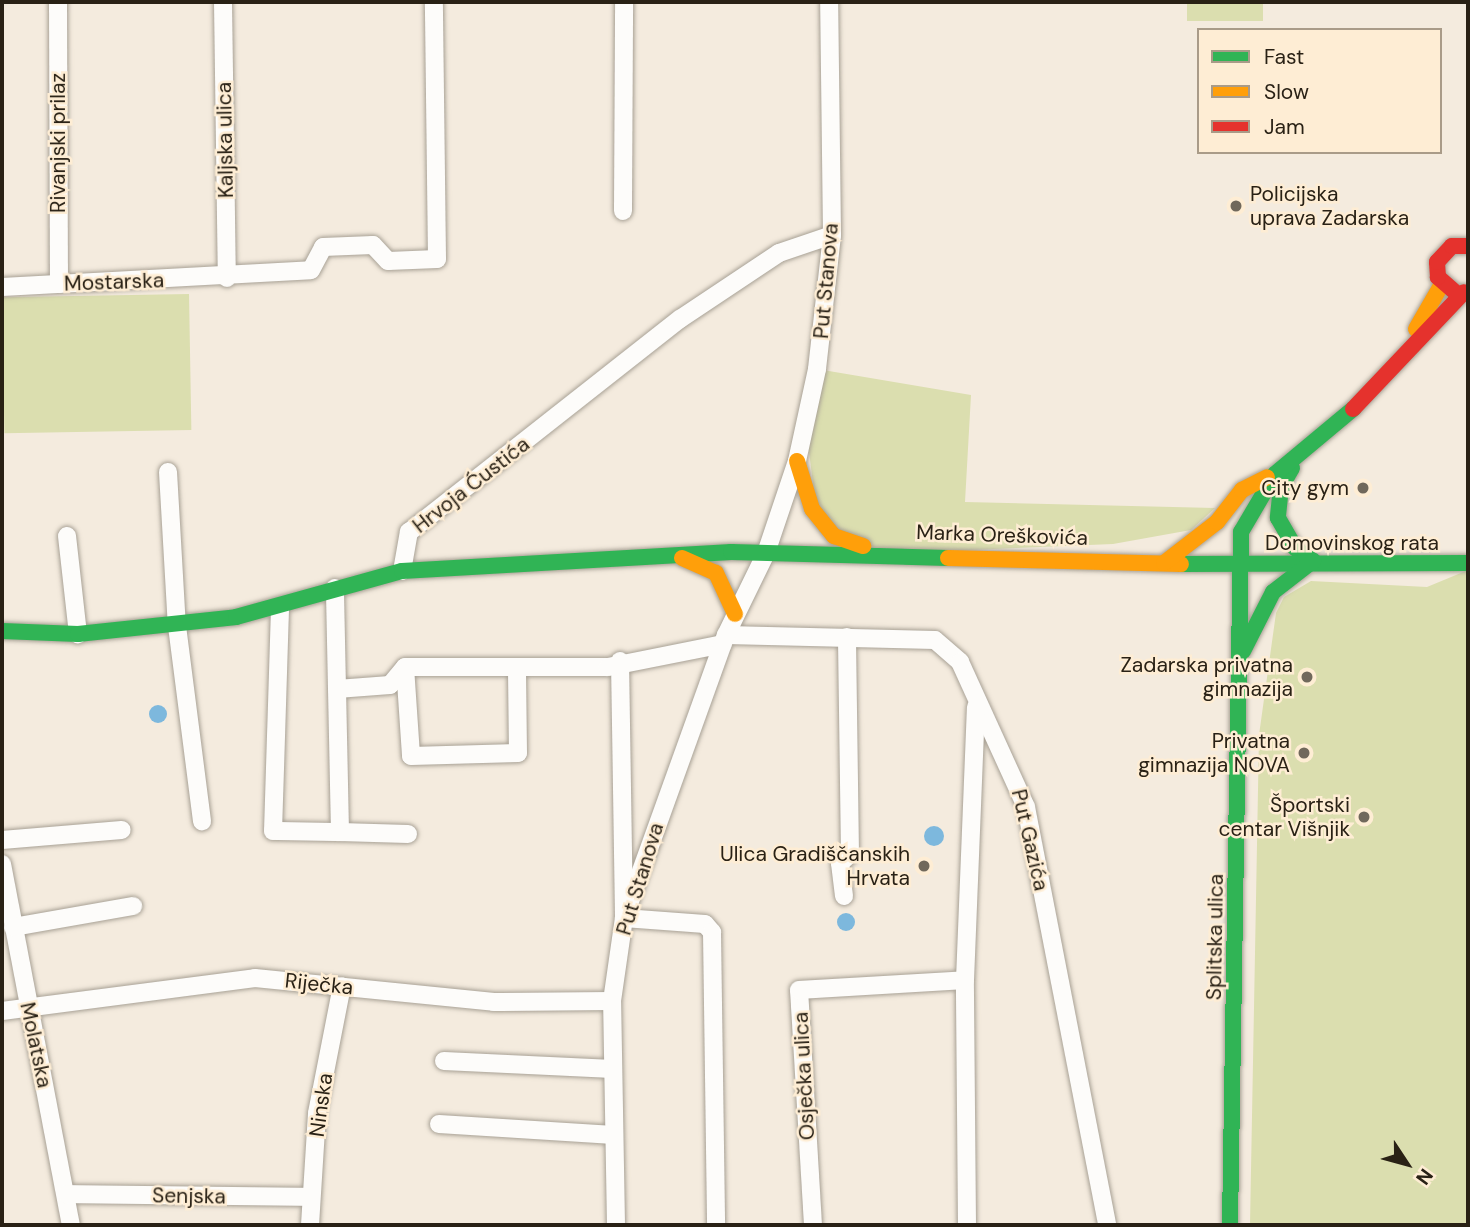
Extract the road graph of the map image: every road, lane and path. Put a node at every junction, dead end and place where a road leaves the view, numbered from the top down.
1 (58, 2) edge
2 (223, 2) edge
3 (434, 2) edge
4 (624, 2) edge
5 (829, 2) edge
6 (623, 211) dead end
7 (1468, 228) edge
8 (832, 235) junction
9 (1460, 246) edge
10 (227, 278) junction
11 (59, 284) junction
12 (1442, 284) junction
13 (2, 287) edge
14 (1466, 291) edge
15 (1391, 372) junction
16 (1300, 454) junction
17 (797, 461) junction
18 (168, 471) dead end
19 (1275, 474) junction
20 (67, 536) dead end
21 (765, 552) junction
22 (896, 552) junction
23 (670, 555) junction
24 (1313, 561) junction
25 (1164, 563) junction
26 (1468, 563) edge
27 (1237, 566) junction
28 (402, 571) junction
29 (335, 588) junction
30 (280, 609) junction
31 (735, 614) junction
32 (177, 626) junction
33 (2, 631) edge
34 (78, 634) junction
35 (847, 637) junction
36 (725, 639) junction
37 (1239, 660) junction
38 (620, 661) junction
39 (405, 667) junction
40 (517, 667) junction
41 (337, 689) junction
42 (976, 705) junction
43 (202, 821) dead end
44 (122, 830) dead end
45 (340, 832) junction
46 (408, 834) dead end
47 (2, 840) edge
48 (2, 864) edge
49 (844, 896) dead end
50 (133, 906) dead end
51 (624, 918) junction
52 (13, 927) junction
53 (965, 980) junction
54 (342, 986) junction
55 (612, 1001) junction
56 (27, 1008) junction
57 (2, 1011) edge
58 (444, 1061) dead end
59 (612, 1069) junction
60 (439, 1124) dead end
61 (614, 1135) junction
62 (67, 1194) junction
63 (312, 1197) junction
64 (71, 1225) edge
65 (310, 1225) edge
66 (615, 1225) edge
67 (716, 1225) edge
68 (813, 1225) edge
69 (967, 1225) edge
70 (1107, 1225) edge
71 (1230, 1225) edge

1 - 11 street, Rivanjski prilaz
2 - 10 street, Kaljska ulica
3 - 10 street, Mostarska
4 - 6 street
5 - 8 street, Put Stanova
7 - 9 main road
8 - 17 street, Put Stanova
8 - 28 street, Hrvoja Ćustića
9 - 12 main road
10 - 11 street, Mostarska
11 - 13 street, Mostarska
12 - 14 main road
12 - 15 main road
14 - 15 main road
15 - 16 main road
16 - 19 main road
16 - 24 main road
17 - 21 street, Put Stanova
17 - 22 main road
18 - 32 street
19 - 25 main road
19 - 27 main road, Splitska ulica
20 - 34 street
21 - 22 main road, Marka Oreškovića
21 - 23 main road
21 - 31 street, Put Stanova
22 - 25 main road, Marka Oreškovića
23 - 28 main road
23 - 31 main road
24 - 26 main road, Domovinskog rata
24 - 27 main road, Domovinskog rata
24 - 37 main road
25 - 27 main road, Marka Oreškovića
27 - 37 main road, Splitska ulica
28 - 29 main road
29 - 30 main road
29 - 41 street
30 - 32 main road
30 - 45 street
31 - 36 street, Put Stanova
32 - 34 main road
32 - 43 street
33 - 34 main road
35 - 36 street, Put Gazića
35 - 42 street, Put Gazića
35 - 49 street
36 - 38 street, Put Gazića
36 - 51 street, Put Stanova
37 - 71 main road, Splitska ulica
38 - 40 street, Put Gazića
38 - 51 street
39 - 40 street, Put Gazića
39 - 40 street
39 - 41 street
41 - 45 street
42 - 53 street
42 - 70 street, Put Gazića
44 - 47 street
45 - 46 street
48 - 52 street, Molatska
50 - 52 street
51 - 55 street, Put Stanova
51 - 67 street
52 - 56 street, Molatska
53 - 68 street, Osječka ulica
53 - 69 street
54 - 55 street, Riječka
54 - 56 street, Riječka
54 - 63 street, Ninska
55 - 59 street, Put Stanova
56 - 57 street, Riječka
56 - 62 street, Molatska
58 - 59 street
59 - 61 street, Put Stanova
60 - 61 street
61 - 66 street, Put Stanova
62 - 63 street, Senjska
62 - 64 street, Molatska
63 - 65 street, Ninska

